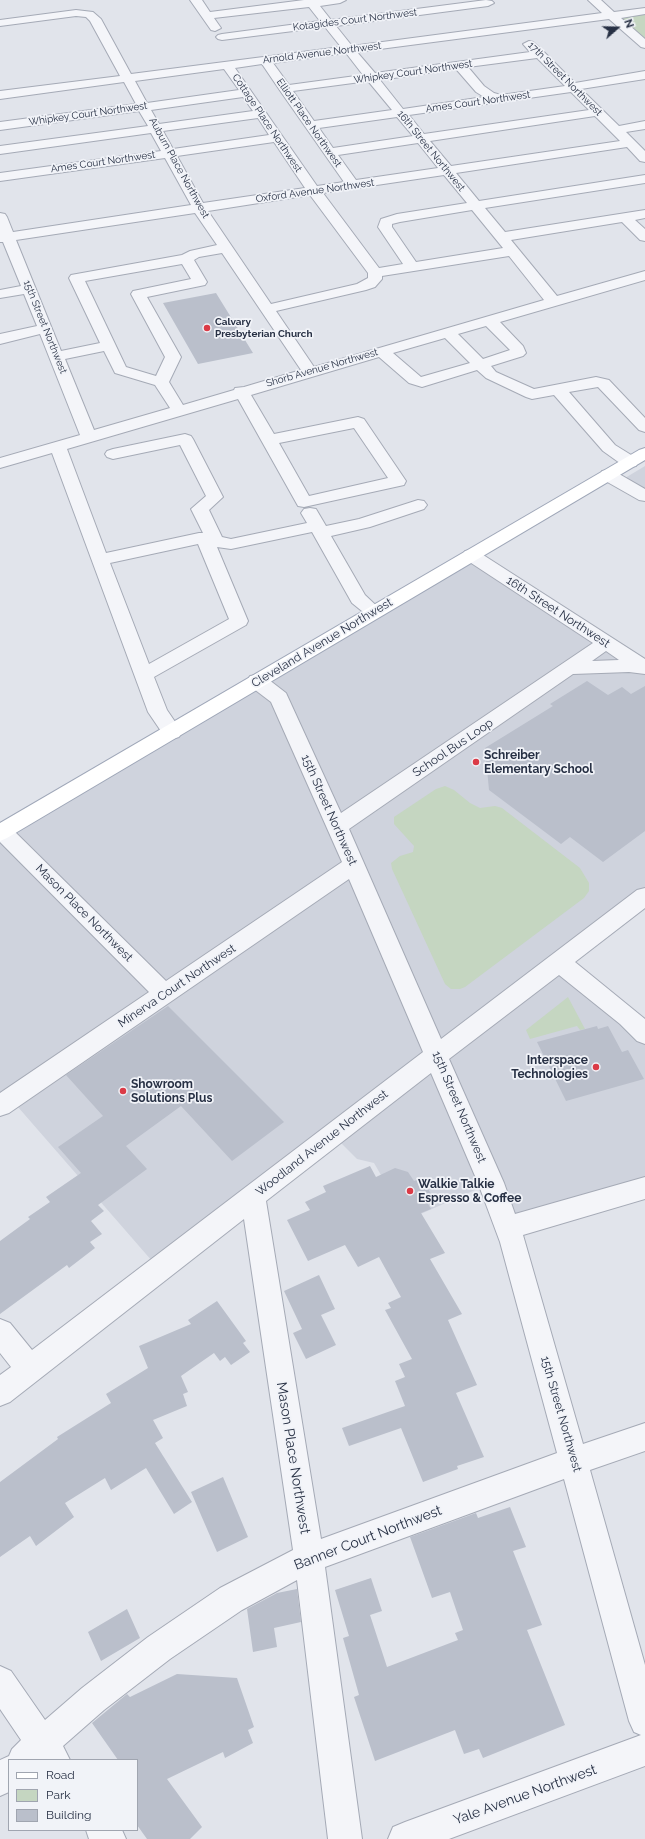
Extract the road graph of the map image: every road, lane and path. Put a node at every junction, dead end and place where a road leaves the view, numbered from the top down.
1 (196, 0) edge
2 (340, 0) edge
3 (594, 0) edge
4 (487, 1) edge
5 (310, 2) edge
6 (7, 10) dead end
7 (645, 11) edge
8 (611, 15) junction
9 (207, 16) junction
10 (27, 18) junction
11 (0, 23) edge
12 (328, 23) junction
13 (513, 27) junction
14 (222, 37) junction
15 (645, 45) edge
16 (349, 49) junction
17 (540, 54) junction
18 (265, 60) junction
19 (233, 64) junction
20 (459, 65) junction
21 (645, 75) edge
22 (372, 77) junction
23 (129, 78) junction
24 (573, 87) junction
25 (285, 89) junction
26 (247, 93) junction
27 (0, 95) edge
28 (501, 99) junction
29 (144, 106) junction
30 (598, 112) junction
31 (400, 113) junction
32 (261, 114) junction
33 (311, 125) junction
34 (645, 125) edge
35 (0, 126) edge
36 (156, 128) junction
37 (616, 130) junction
38 (278, 138) junction
39 (421, 138) junction
40 (630, 143) junction
41 (0, 150) edge
42 (170, 152) junction
43 (330, 152) junction
44 (645, 158) edge
45 (448, 171) junction
46 (0, 177) edge
47 (645, 179) edge
48 (353, 185) junction
49 (314, 191) junction
50 (476, 206) junction
51 (199, 208) junction
52 (645, 214) edge
53 (0, 217) edge
54 (625, 217) junction
55 (4, 237) edge
56 (501, 237) junction
57 (645, 237) edge
58 (226, 248) junction
59 (512, 250) junction
60 (186, 259) junction
61 (412, 267) junction
62 (645, 274) edge
63 (375, 276) junction
64 (29, 289) junction
65 (0, 294) edge
66 (553, 301) junction
67 (267, 309) junction
68 (489, 320) junction
69 (44, 329) junction
70 (447, 332) junction
71 (0, 339) edge
72 (108, 346) junction
73 (381, 351) junction
74 (57, 356) junction
75 (479, 364) junction
76 (310, 372) junction
77 (162, 382) junction
78 (558, 389) junction
79 (241, 391) junction
80 (179, 410) junction
81 (645, 427) edge
82 (89, 438) junction
83 (268, 440) junction
84 (58, 447) junction
85 (645, 453) edge
86 (113, 454) dead end
87 (630, 462) junction
88 (0, 463) edge
89 (608, 475) junction
90 (645, 496) edge
91 (418, 505) dead end
92 (306, 506) junction
93 (319, 529) junction
94 (210, 540) junction
95 (471, 555) junction
96 (100, 560) junction
97 (374, 612) junction
98 (605, 643) junction
99 (645, 667) edge
100 (569, 668) junction
101 (144, 675) junction
102 (257, 681) junction
103 (172, 732) junction
104 (337, 826) junction
105 (1, 832) edge
106 (353, 865) junction
107 (645, 896) edge
108 (560, 963) junction
109 (165, 994) junction
110 (645, 1034) edge
111 (436, 1055) junction
112 (0, 1106) edge
113 (645, 1188) edge
114 (253, 1196) junction
115 (508, 1228) junction
116 (0, 1332) edge
117 (30, 1370) junction
118 (0, 1392) edge
119 (645, 1438) edge
120 (574, 1461) junction
121 (309, 1558) junction
122 (0, 1682) edge
123 (645, 1721) edge
124 (645, 1750) edge
125 (39, 1754) edge
126 (8, 1773) edge
127 (0, 1780) edge
128 (103, 1831) edge
129 (109, 1839) edge
130 (345, 1839) edge
131 (405, 1839) edge

1 - 9 street, Cottage Place Northwest
2 - 5 street
3 - 8 street
4 - 12 street, Kotagides Court Northwest
4 - 13 street, 17th Street Northwest
5 - 9 street
5 - 12 street, 16th Street Northwest
6 - 10 street
7 - 8 street, Arnold Avenue Northwest
8 - 13 street, Arnold Avenue Northwest
8 - 15 street
9 - 14 street, Cottage Place Northwest
10 - 11 street
10 - 23 street, Auburn Place Northwest
12 - 14 street, Kotagides Court Northwest
12 - 16 street, 16th Street Northwest
13 - 16 street, Arnold Avenue Northwest
13 - 17 street, 17th Street Northwest
14 - 19 street, Cottage Place Northwest
16 - 18 street, Arnold Avenue Northwest
16 - 22 street, 16th Street Northwest
17 - 20 street, Whipkey Court Northwest
17 - 24 street, 17th Street Northwest
18 - 19 street, Arnold Avenue Northwest
18 - 25 street, Elliott Place Northwest
19 - 23 street, Arnold Avenue Northwest
19 - 26 street, Cottage Place Northwest
20 - 22 street, Whipkey Court Northwest
20 - 28 street
21 - 24 street, Ames Court Northwest
22 - 25 street, Whipkey Court Northwest
22 - 31 street, 16th Street Northwest
23 - 27 street, Arnold Avenue Northwest
23 - 29 street, Auburn Place Northwest
24 - 28 street, Ames Court Northwest
24 - 30 street, 17th Street Northwest
25 - 33 street, Elliott Place Northwest
26 - 29 street, Whipkey Court Northwest
26 - 32 street, Cottage Place Northwest
28 - 31 street, Ames Court Northwest
29 - 35 street, Whipkey Court Northwest
29 - 36 street, Auburn Place Northwest
30 - 37 street, 17th Street Northwest
30 - 39 street
31 - 33 street, Ames Court Northwest
31 - 39 street, 16th Street Northwest
32 - 36 street
32 - 38 street, Cottage Place Northwest
33 - 43 street, Elliott Place Northwest
34 - 37 street
36 - 41 street
36 - 42 street, Auburn Place Northwest
37 - 40 street, 17th Street Northwest
38 - 42 street, Ames Court Northwest
38 - 49 street, Cottage Place Northwest
39 - 43 street
39 - 45 street, 16th Street Northwest
40 - 44 street, 17th Street Northwest
40 - 45 street, Oxford Avenue Northwest
42 - 46 street, Ames Court Northwest
42 - 51 street, Auburn Place Northwest
43 - 48 street, Elliott Place Northwest
45 - 48 street, Oxford Avenue Northwest
45 - 50 street, 16th Street Northwest
47 - 50 street
48 - 49 street, Oxford Avenue Northwest
49 - 51 street, Oxford Avenue Northwest
49 - 63 street, Cottage Place Northwest
50 - 56 street, 16th Street Northwest
50 - 61 street
51 - 55 street, Oxford Avenue Northwest
51 - 58 street, Auburn Place Northwest
52 - 54 street
53 - 55 street, 15th Street Northwest
54 - 56 street
54 - 57 street
55 - 64 street, 15th Street Northwest
56 - 59 street, 16th Street Northwest
58 - 60 street
58 - 67 street, Auburn Place Northwest
59 - 61 street
59 - 66 street, 16th Street Northwest
60 - 72 street
60 - 77 street
61 - 63 street
62 - 66 street, Shorb Avenue Northwest
63 - 67 street
64 - 65 street
64 - 69 street, 15th Street Northwest
66 - 68 street, Shorb Avenue Northwest
67 - 76 street, Auburn Place Northwest
68 - 70 street, Shorb Avenue Northwest
68 - 75 street
69 - 71 street
69 - 74 street, 15th Street Northwest
70 - 73 street, Shorb Avenue Northwest
70 - 75 street
72 - 74 street
72 - 77 street
73 - 75 street
73 - 76 street, Shorb Avenue Northwest
74 - 82 street, 15th Street Northwest
75 - 78 street
76 - 79 street, Shorb Avenue Northwest
77 - 80 street
78 - 81 street
78 - 87 street
79 - 80 street, Shorb Avenue Northwest
79 - 83 street
80 - 82 street, Shorb Avenue Northwest
82 - 84 street, Shorb Avenue Northwest
83 - 92 street
83 - 92 street
84 - 88 street, Shorb Avenue Northwest
84 - 96 street
85 - 87 main road, Cleveland Avenue Northwest
86 - 94 street
87 - 89 main road, Cleveland Avenue Northwest
89 - 90 street
89 - 95 main road, Cleveland Avenue Northwest
91 - 93 street
92 - 93 street
93 - 94 street
93 - 97 street
94 - 96 street
94 - 101 street
95 - 97 main road, Cleveland Avenue Northwest
95 - 98 street, 16th Street Northwest
96 - 101 street
97 - 102 main road, Cleveland Avenue Northwest
98 - 99 street, 16th Street Northwest
98 - 100 street, School Bus Loop
99 - 100 street
100 - 104 street, School Bus Loop
101 - 103 street
102 - 103 main road, Cleveland Avenue Northwest
102 - 104 street, 15th Street Northwest
103 - 105 main road, Cleveland Avenue Northwest
104 - 106 street, 15th Street Northwest
105 - 109 street, Mason Place Northwest
106 - 109 street, Minerva Court Northwest
106 - 111 street, 15th Street Northwest
107 - 108 street, Woodland Avenue Northwest
108 - 110 street
108 - 111 street, Woodland Avenue Northwest
109 - 112 street, Minerva Court Northwest
111 - 114 street, Woodland Avenue Northwest
111 - 115 street, 15th Street Northwest
113 - 115 street
114 - 117 street, Woodland Avenue Northwest
114 - 121 street, Mason Place Northwest
115 - 120 street, 15th Street Northwest
116 - 117 street
117 - 118 street, Woodland Avenue Northwest
119 - 120 street, Banner Court Northwest
120 - 121 street, Banner Court Northwest
120 - 123 street, 15th Street Northwest
121 - 125 street, Banner Court Northwest
121 - 130 street, Mason Place Northwest
122 - 125 street
124 - 131 street, Yale Avenue Northwest
126 - 127 street
128 - 129 street

